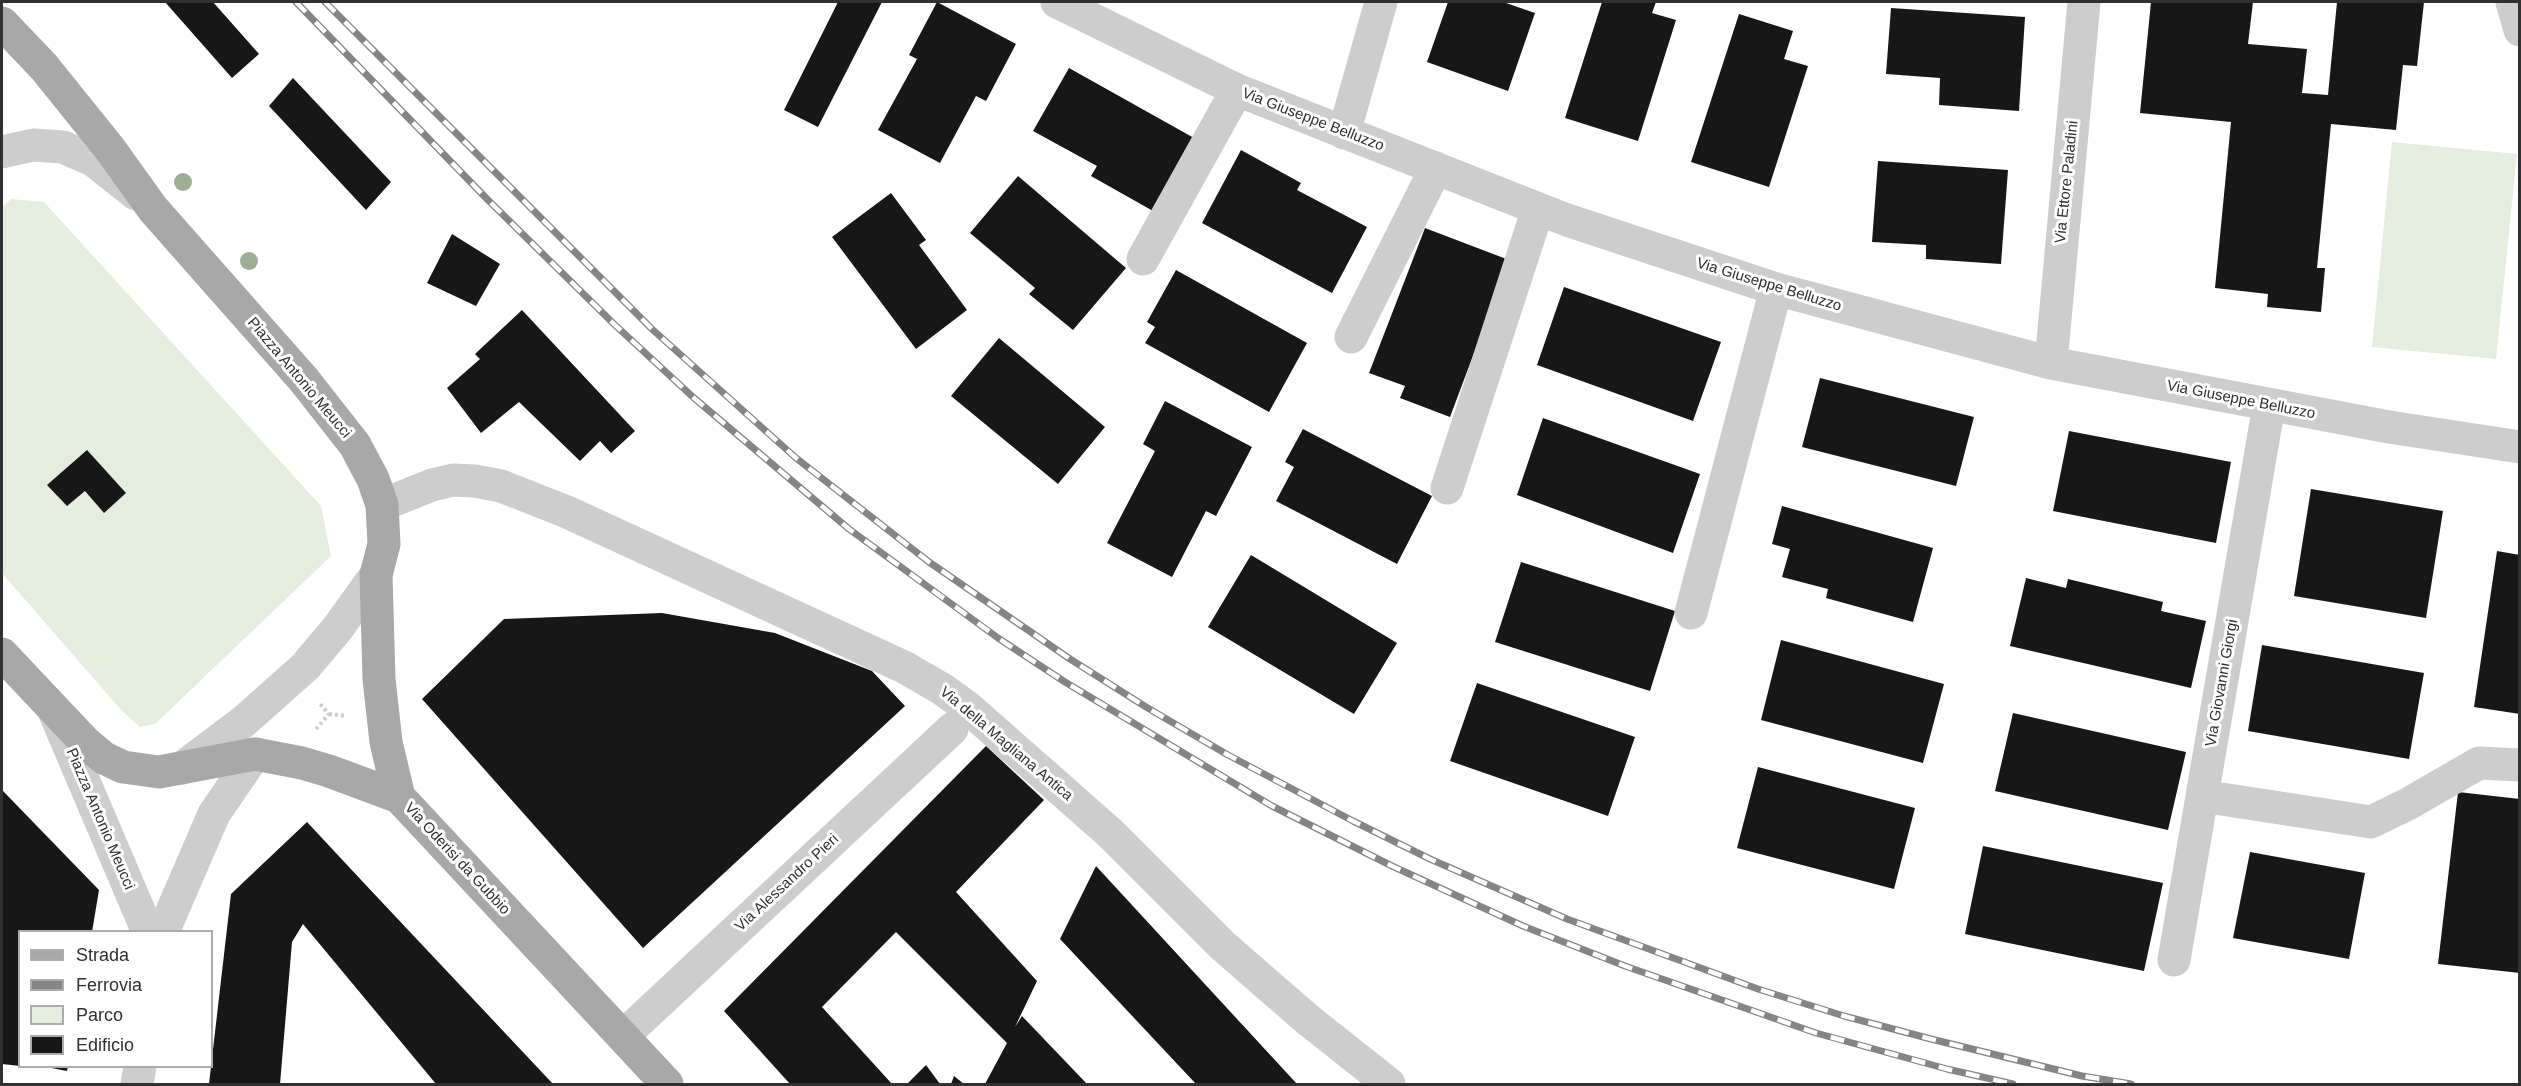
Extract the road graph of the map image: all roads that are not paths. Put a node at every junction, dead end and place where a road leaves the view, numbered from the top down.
1 (1057, 2) edge
2 (1380, 2) edge
3 (2084, 2) edge
4 (2512, 2) edge
5 (2, 23) edge
6 (2520, 30) edge
7 (1237, 90) junction
8 (1344, 132) junction
9 (2, 152) edge
10 (1436, 168) junction
11 (153, 209) junction
12 (1538, 209) junction
13 (1143, 259) dead end
14 (1776, 289) junction
15 (1351, 337) dead end
16 (2051, 363) junction
17 (2269, 405) junction
18 (2520, 447) edge
19 (1447, 488) dead end
20 (382, 505) junction
21 (376, 575) junction
22 (1691, 613) dead end
23 (2, 654) edge
24 (52, 706) junction
25 (952, 729) dead end
26 (255, 754) junction
27 (2520, 765) edge
28 (182, 768) junction
29 (2202, 796) junction
30 (399, 797) junction
31 (147, 930) edge
32 (164, 930) edge
33 (2174, 960) dead end
34 (623, 1036) junction
35 (140, 1068) edge
36 (137, 1084) edge
37 (668, 1084) edge
38 (1389, 1084) edge

1 - 7 street, Via Giuseppe Belluzzo
2 - 8 street
3 - 16 street, Via Ettore Paladini
4 - 6 street
5 - 11 main road, Piazza Antonio Meucci
7 - 8 street, Via Giuseppe Belluzzo
7 - 13 street
8 - 10 street, Via Giuseppe Belluzzo
9 - 11 street, Piazza Antonio Meucci
10 - 12 street, Via Giuseppe Belluzzo
10 - 15 street
11 - 20 main road, Piazza Antonio Meucci
12 - 14 street, Via Giuseppe Belluzzo
12 - 19 street
14 - 16 street, Via Giuseppe Belluzzo
14 - 22 street
16 - 17 street, Via Giuseppe Belluzzo
17 - 18 street, Via Giuseppe Belluzzo
17 - 29 street, Via Giovanni Giorgi
20 - 21 main road, Piazza Antonio Meucci
20 - 38 street, Via della Magliana Antica
21 - 28 street, Piazza Antonio Meucci
21 - 30 main road, Via Oderisi da Gubbio
23 - 24 main road, Piazza Antonio Meucci
24 - 28 main road, Piazza Antonio Meucci
24 - 31 street, Piazza Antonio Meucci
25 - 34 street, Via Alessandro Pieri
26 - 28 main road
26 - 30 main road
26 - 32 street
27 - 29 street
29 - 33 street, Via Giovanni Giorgi
30 - 34 main road, Via Oderisi da Gubbio
34 - 37 main road, Via Oderisi da Gubbio
35 - 36 street

